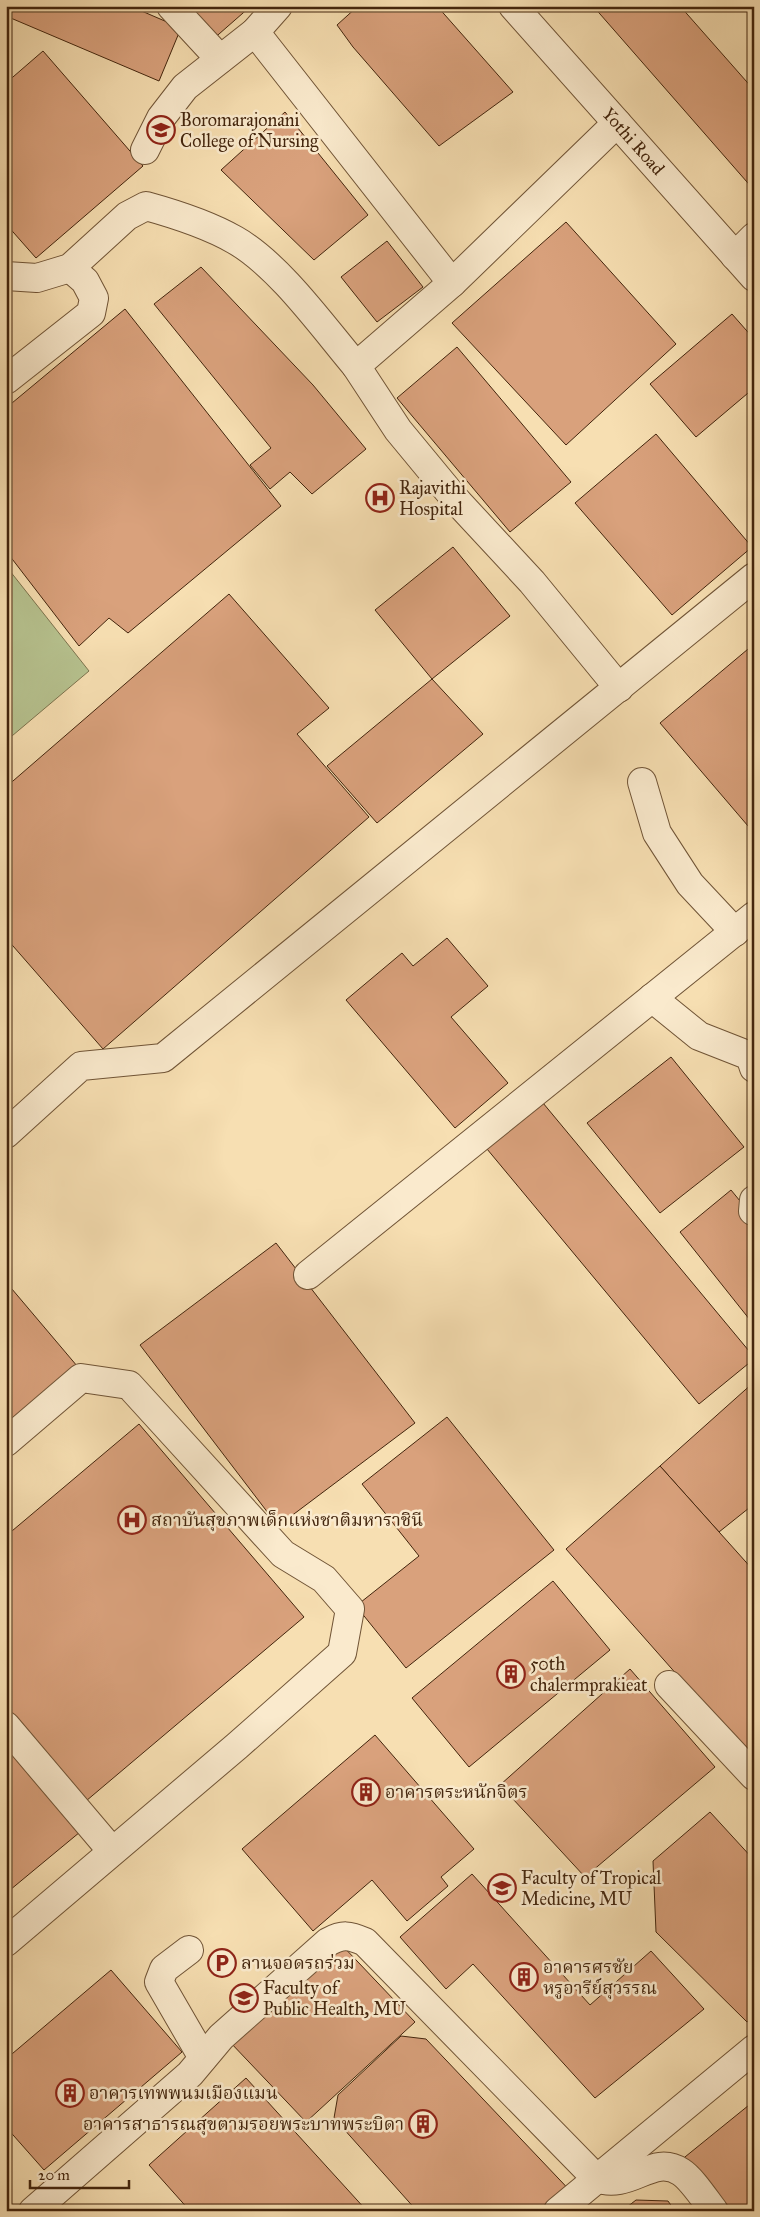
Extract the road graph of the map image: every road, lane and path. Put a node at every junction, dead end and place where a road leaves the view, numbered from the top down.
1 (171, 6) edge
2 (278, 6) edge
3 (513, 6) edge
4 (255, 32) junction
5 (220, 59) junction
6 (617, 123) junction
7 (145, 150) dead end
8 (754, 237) edge
9 (735, 256) junction
10 (70, 268) junction
11 (6, 276) edge
12 (754, 277) edge
13 (452, 283) junction
14 (356, 366) junction
15 (6, 380) edge
16 (754, 577) edge
17 (619, 688) junction
18 (642, 782) dead end
19 (745, 924) edge
20 (652, 998) junction
21 (754, 1068) edge
22 (6, 1134) edge
23 (308, 1275) dead end
24 (6, 1442) edge
25 (670, 1685) dead end
26 (6, 1726) edge
27 (754, 1776) edge
28 (112, 1851) junction
29 (6, 1942) edge
30 (189, 1950) dead end
31 (754, 2049) edge
32 (203, 2058) junction
33 (596, 2178) junction
34 (33, 2211) edge
35 (558, 2211) edge
36 (714, 2211) edge

1 - 5 street
2 - 4 street
3 - 6 street, Yothi Road
4 - 5 street
4 - 13 street
5 - 7 street
6 - 9 street, Yothi Road
6 - 13 street
8 - 9 street
9 - 12 street, Yothi Road
10 - 11 street
10 - 14 street
10 - 15 street
13 - 14 street
14 - 17 street
16 - 17 street
17 - 22 street
18 - 19 street
19 - 20 street
20 - 21 street
20 - 23 street
24 - 28 street
25 - 27 street
26 - 28 street
28 - 29 street
30 - 32 street
31 - 33 street
32 - 33 street
32 - 34 street
33 - 35 street
33 - 36 street

